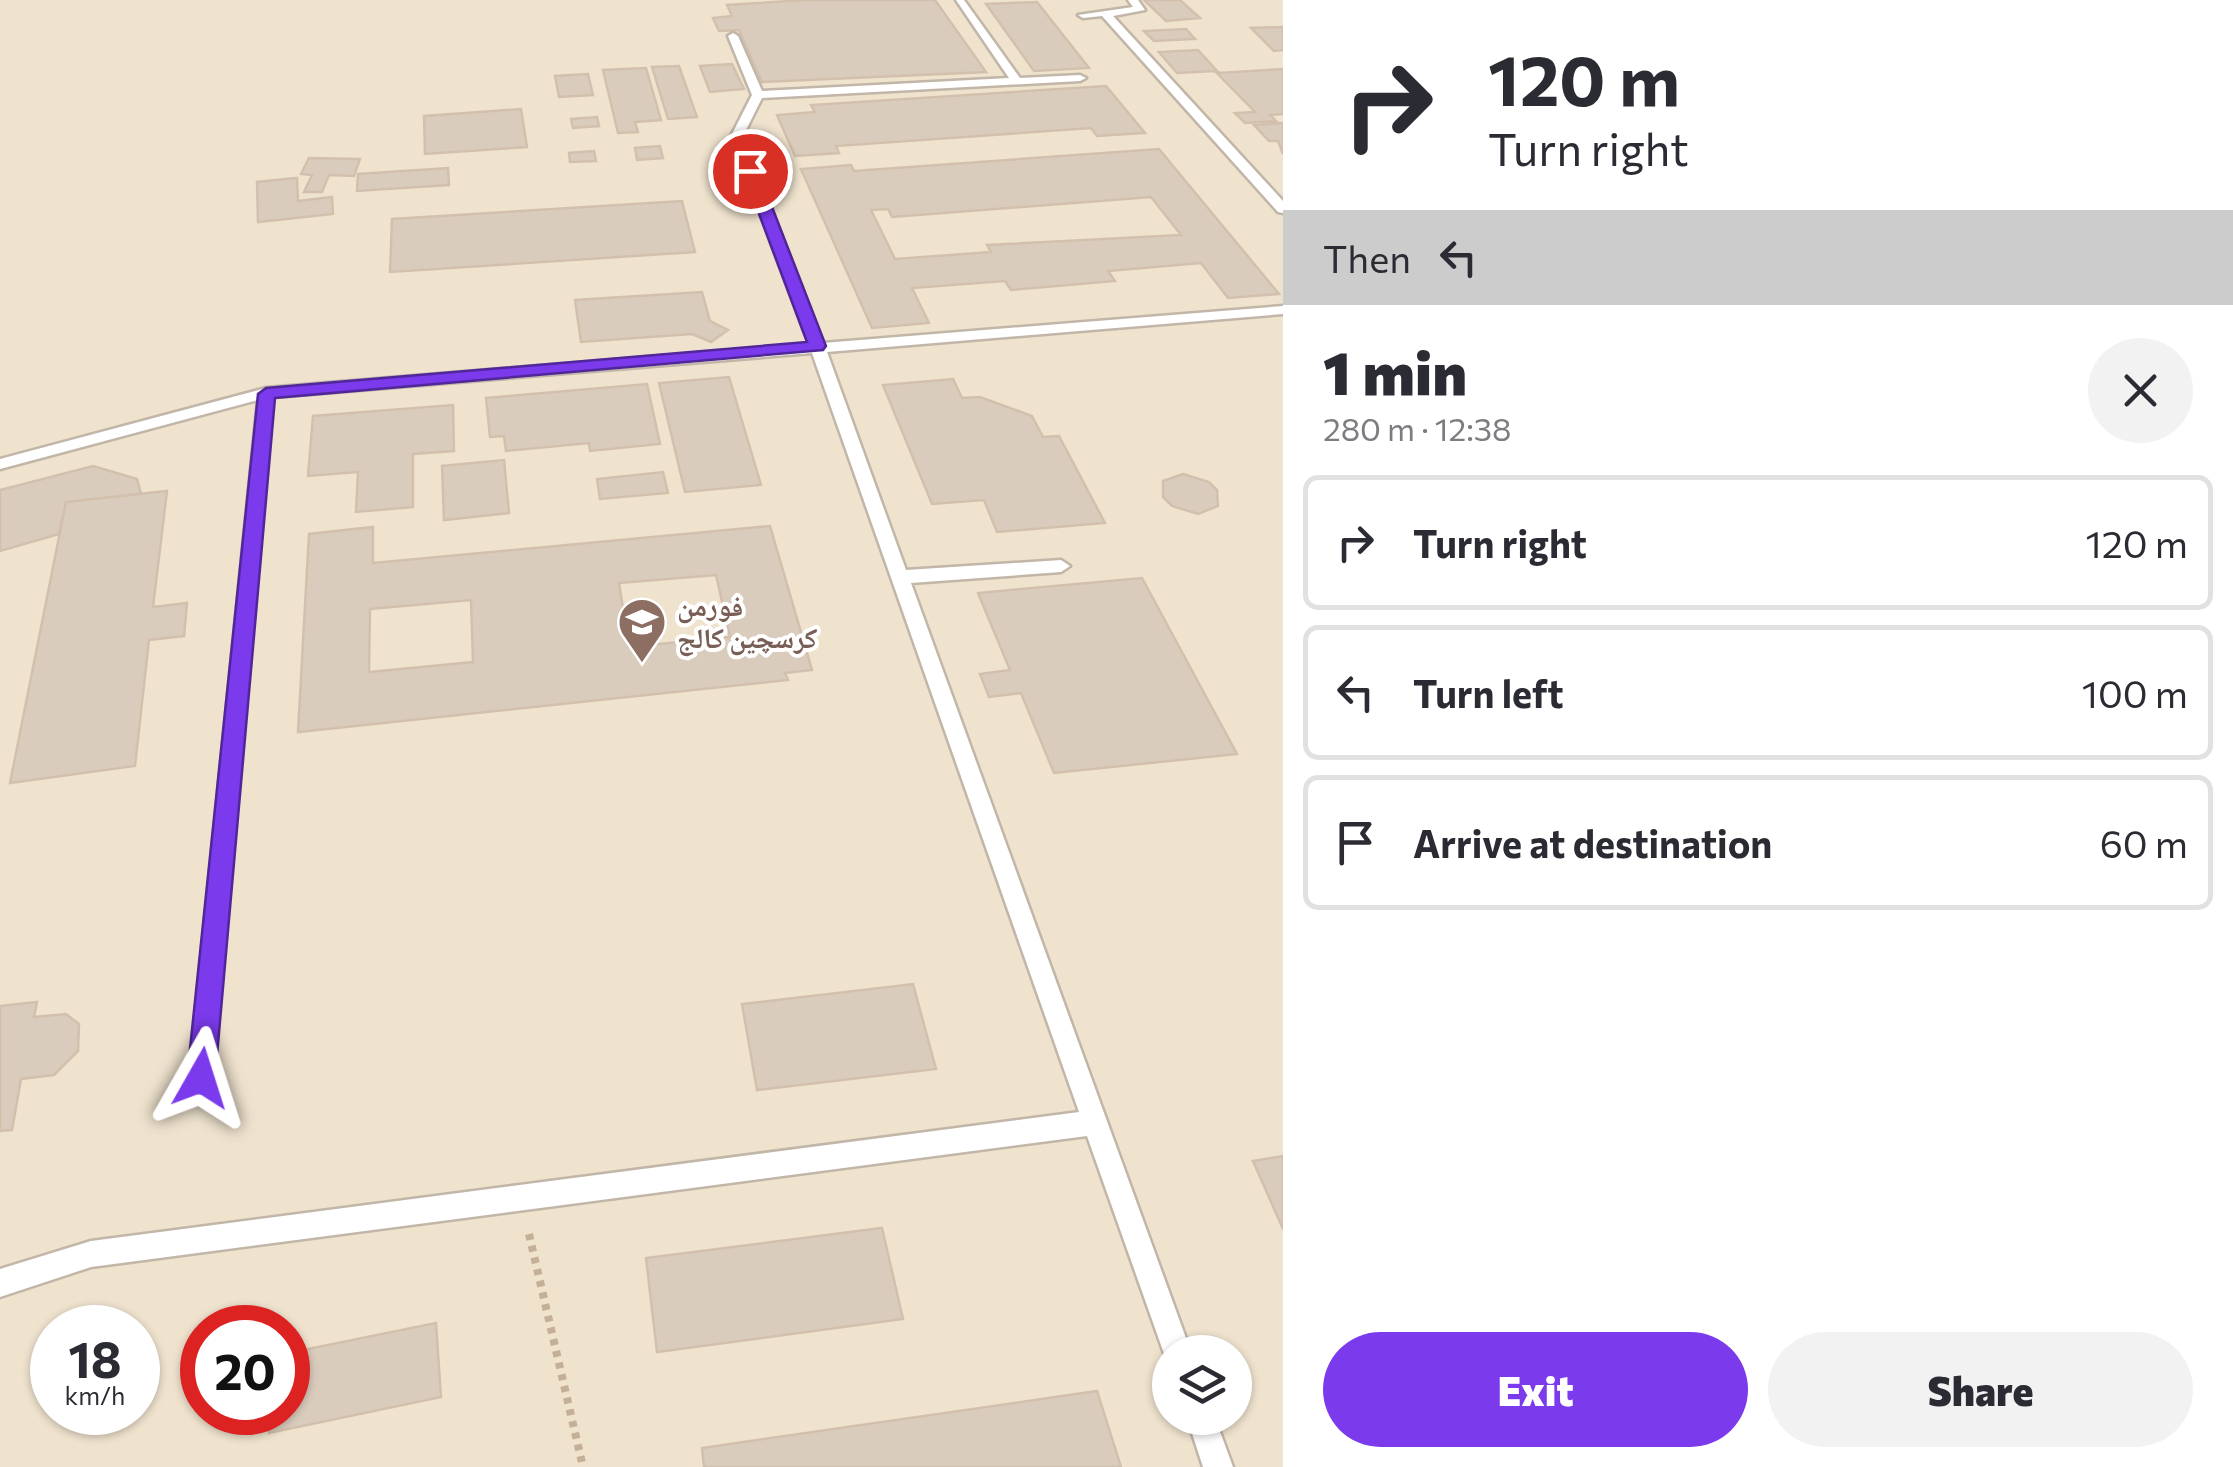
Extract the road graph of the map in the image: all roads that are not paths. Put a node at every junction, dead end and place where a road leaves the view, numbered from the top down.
1 (1133, 0) edge
2 (960, 2) edge
3 (1106, 13) junction
4 (1083, 15) dead end
5 (733, 36) dead end
6 (1080, 78) dead end
7 (1017, 81) junction
8 (758, 95) junction
9 (1283, 209) edge
10 (1283, 310) edge
11 (817, 346) junction
12 (266, 394) junction
13 (0, 464) edge
14 (1061, 566) dead end
15 (900, 576) junction
16 (201, 1078) dead end
17 (1095, 1122) junction
18 (0, 1284) edge
19 (1172, 1335) edge
20 (1206, 1435) edge
21 (1218, 1467) edge

1 - 3 lane
2 - 7 lane
3 - 4 lane
3 - 9 lane
5 - 8 lane
6 - 7 lane
7 - 8 lane
8 - 11 lane
10 - 11 lane
11 - 12 lane
11 - 15 lane
12 - 13 lane
12 - 16 lane
14 - 15 lane
15 - 17 lane
17 - 18 lane
17 - 19 lane
20 - 21 lane

